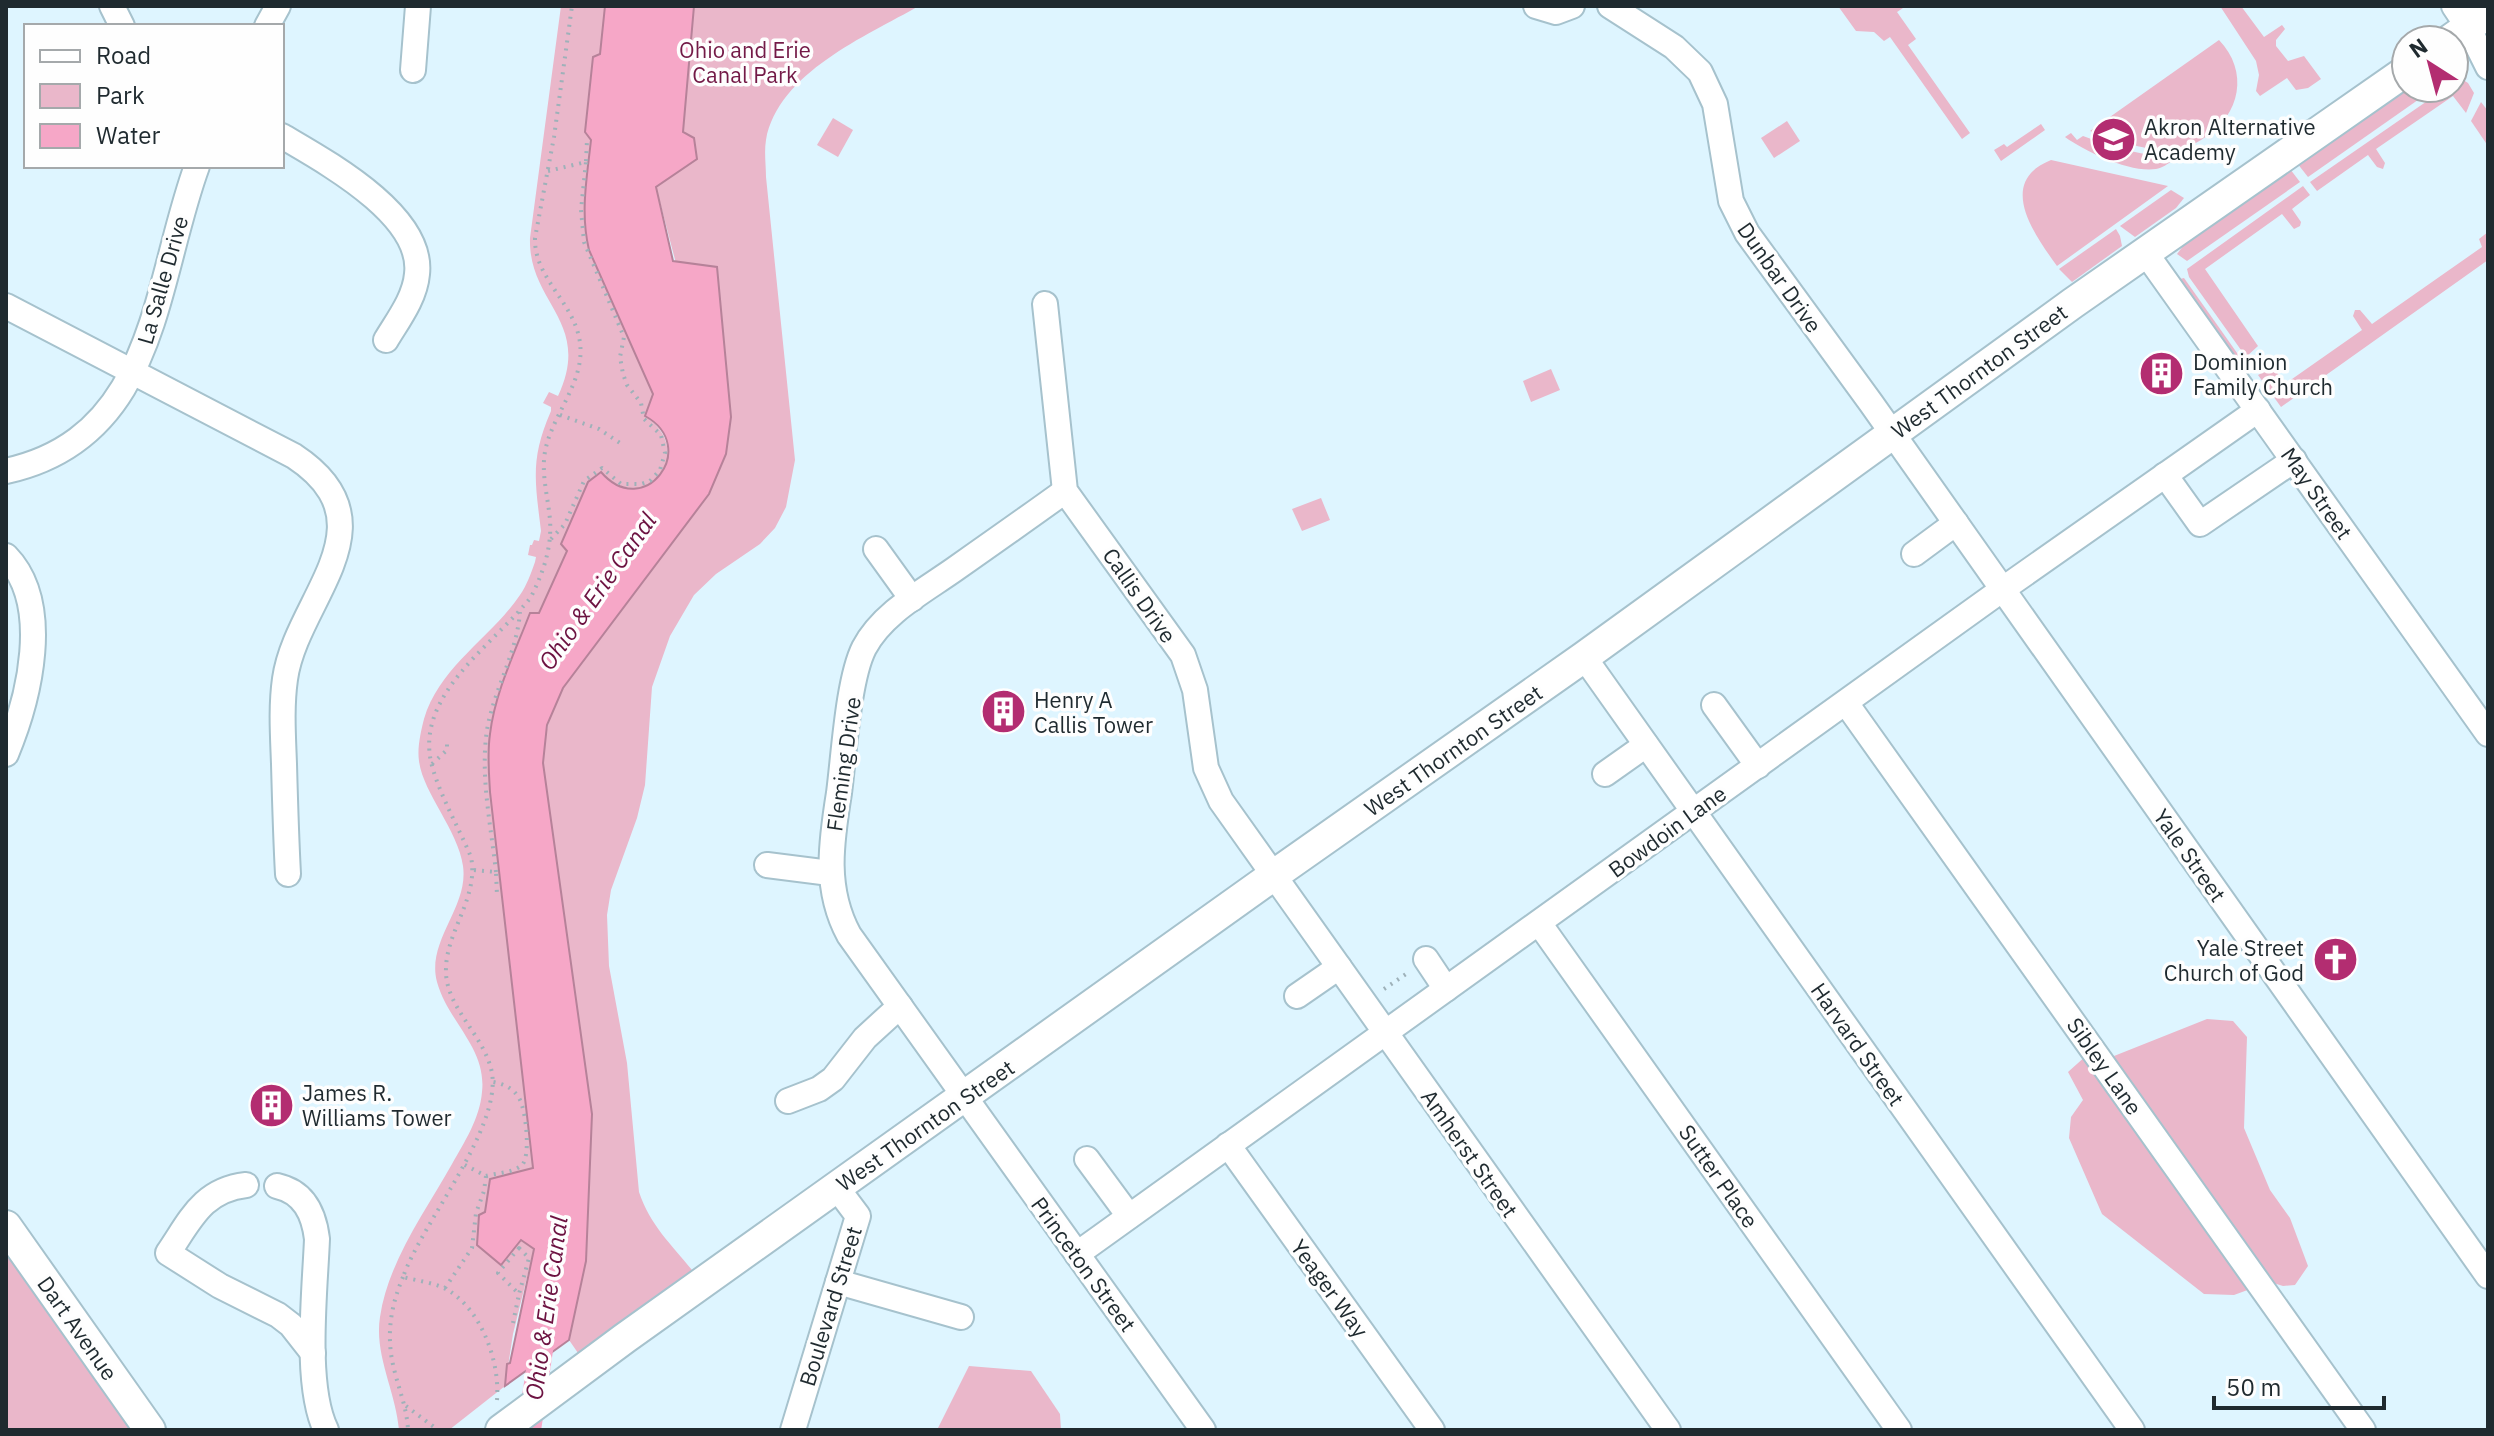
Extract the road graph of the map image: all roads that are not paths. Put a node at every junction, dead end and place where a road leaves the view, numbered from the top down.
1 (112, 6) edge
2 (278, 6) edge
3 (418, 6) edge
4 (1536, 6) edge
5 (1572, 6) edge
6 (1610, 6) edge
7 (2465, 22) edge
8 (121, 24) edge
9 (268, 24) edge
10 (2488, 67) edge
11 (413, 70) dead end
12 (2390, 82) edge
13 (284, 137) edge
14 (196, 168) edge
15 (2145, 252) junction
16 (1045, 304) dead end
17 (6, 306) edge
18 (386, 340) dead end
19 (133, 373) junction
20 (2258, 410) junction
21 (1893, 434) junction
22 (2294, 460) junction
23 (6, 471) edge
24 (2165, 475) junction
25 (1065, 491) junction
26 (1956, 523) junction
27 (876, 549) dead end
28 (1914, 554) dead end
29 (6, 556) edge
30 (2003, 589) junction
31 (912, 599) junction
32 (1584, 657) junction
33 (1846, 703) junction
34 (1714, 705) dead end
35 (2488, 734) edge
36 (1646, 745) junction
37 (6, 754) edge
38 (1758, 766) junction
39 (1605, 774) dead end
40 (1694, 812) junction
41 (767, 865) dead end
42 (830, 873) junction
43 (288, 874) dead end
44 (1274, 875) junction
45 (1539, 923) junction
46 (1426, 959) dead end
47 (1339, 967) junction
48 (1446, 989) junction
49 (1297, 996) dead end
50 (900, 1006) junction
51 (1385, 1033) junction
52 (967, 1096) junction
53 (788, 1101) dead end
54 (1228, 1145) junction
55 (1087, 1159) dead end
56 (246, 1185) dead end
57 (277, 1186) dead end
58 (837, 1188) junction
59 (1129, 1216) junction
60 (6, 1226) edge
61 (1077, 1254) junction
62 (2488, 1276) edge
63 (838, 1282) junction
64 (961, 1317) dead end
65 (313, 1353) junction
66 (499, 1416) edge
67 (1194, 1425) edge
68 (150, 1430) edge
69 (326, 1430) edge
70 (793, 1430) edge
71 (1432, 1430) edge
72 (1668, 1430) edge
73 (1899, 1430) edge
74 (2132, 1430) edge
75 (2363, 1430) edge

1 - 8 street
2 - 9 street
3 - 11 street
4 - 5 street
6 - 21 street, Dunbar Drive
7 - 10 street
12 - 15 main road, West Thornton Street
13 - 18 street
14 - 19 street, La Salle Drive
15 - 20 street, May Street
15 - 21 main road, West Thornton Street
16 - 25 street, Callis Drive
17 - 19 street
19 - 23 street, La Salle Drive
19 - 43 street
20 - 22 street, May Street
20 - 24 street, Bowdoin Lane
21 - 26 street, Yale Street
21 - 32 main road, West Thornton Street
22 - 24 street
22 - 35 street, May Street
24 - 30 street, Bowdoin Lane
25 - 31 street, Fleming Drive
25 - 44 street, Callis Drive
26 - 28 street
26 - 30 street, Yale Street
27 - 31 street
29 - 37 street
30 - 33 street, Bowdoin Lane
30 - 62 street, Yale Street
31 - 42 street, Fleming Drive
32 - 36 street, Harvard Street
32 - 44 main road, West Thornton Street
33 - 38 street, Bowdoin Lane
33 - 75 street, Sibley Lane
34 - 38 street
36 - 39 street
36 - 40 street, Harvard Street
38 - 40 street, Bowdoin Lane
40 - 45 street, Bowdoin Lane
40 - 74 street, Harvard Street
41 - 42 street
42 - 50 street, Fleming Drive
44 - 47 street, Amherst Street
44 - 52 main road, West Thornton Street
45 - 48 street, Bowdoin Lane
45 - 73 street, Sutter Place
46 - 48 street
47 - 49 street
47 - 51 street, Amherst Street
48 - 51 street, Bowdoin Lane
50 - 52 street, Fleming Drive
50 - 53 street
51 - 54 street, Bowdoin Lane
51 - 72 street, Amherst Street
52 - 58 main road, West Thornton Street
52 - 61 street, Princeton Street
54 - 59 street, Bowdoin Lane
54 - 71 street, Yeager Way
55 - 59 street
56 - 65 street
57 - 65 street
58 - 63 street, Boulevard Street
58 - 66 main road, West Thornton Street
59 - 61 street, Bowdoin Lane
60 - 68 main road, Dart Avenue
61 - 67 street, Princeton Street
63 - 64 street
63 - 70 street, Boulevard Street
65 - 69 street

